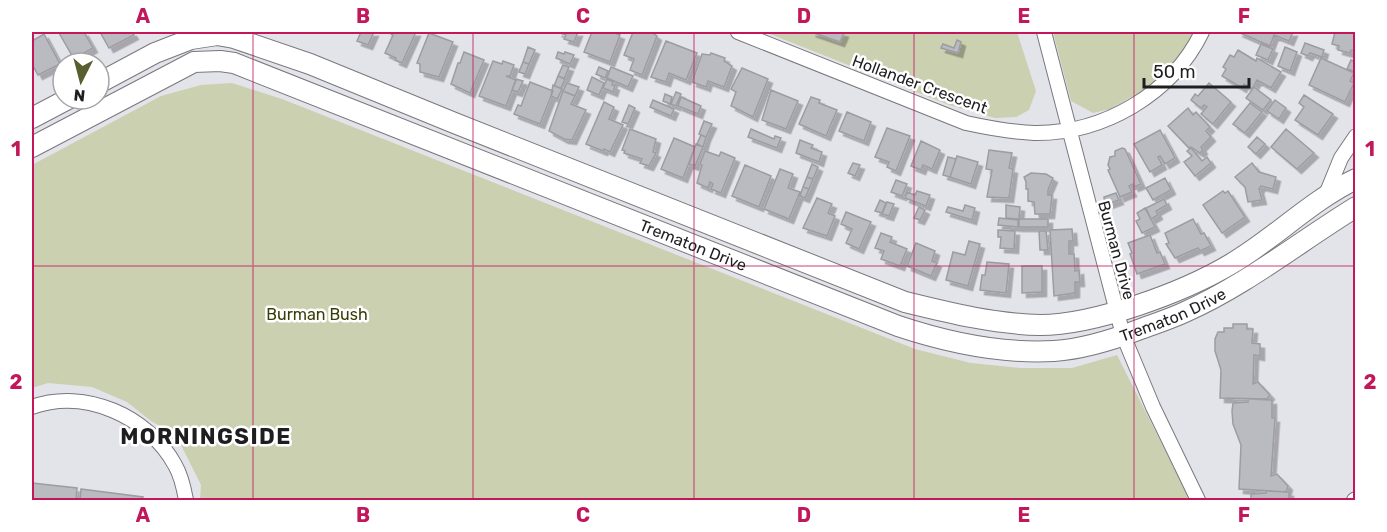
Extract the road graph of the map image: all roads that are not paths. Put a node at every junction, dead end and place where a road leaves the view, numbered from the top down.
1 (738, 32) edge
2 (1044, 32) edge
3 (1202, 32) edge
4 (215, 33) edge
5 (191, 35) edge
6 (220, 61) junction
7 (194, 62) junction
8 (111, 76) edge
9 (358, 84) junction
10 (51, 108) edge
11 (349, 108) junction
12 (33, 117) edge
13 (1069, 131) junction
14 (1356, 136) edge
15 (40, 143) edge
16 (505, 143) junction
17 (495, 166) junction
18 (1356, 178) edge
19 (611, 184) junction
20 (1326, 196) junction
21 (1356, 207) edge
22 (599, 208) junction
23 (1280, 229) junction
24 (744, 237) junction
25 (1293, 249) junction
26 (733, 261) junction
27 (905, 302) junction
28 (1116, 311) junction
29 (898, 326) junction
30 (1123, 335) junction
31 (32, 407) edge
32 (186, 501) edge
33 (1198, 501) edge

1 - 13 street, Hollander Crescent
2 - 13 street, Burman Drive
3 - 13 street, Hollander Crescent
4 - 5 street, Trematon Drive
4 - 6 street
4 - 9 street, Trematon Drive
5 - 7 street
5 - 8 street, Trematon Drive
6 - 7 street, Trematon Drive
6 - 11 street, Trematon Drive
7 - 15 street, Trematon Drive
9 - 11 street
9 - 16 street, Trematon Drive
10 - 12 street
11 - 17 street, Trematon Drive
12 - 15 street
13 - 28 street, Burman Drive
14 - 20 street
16 - 17 street
16 - 19 street, Trematon Drive
17 - 22 street, Trematon Drive
18 - 20 street, Trematon Drive
19 - 22 street
19 - 24 street, Trematon Drive
20 - 23 street, Trematon Drive
21 - 25 street, Trematon Drive
22 - 26 street, Trematon Drive
23 - 25 street
23 - 28 street, Trematon Drive
24 - 26 street
24 - 27 street, Trematon Drive
25 - 30 street, Trematon Drive
26 - 29 street, Trematon Drive
27 - 28 street, Trematon Drive
27 - 29 street
28 - 30 street, Burman Drive
29 - 30 street, Trematon Drive
30 - 33 street, Burman Drive
31 - 32 street

